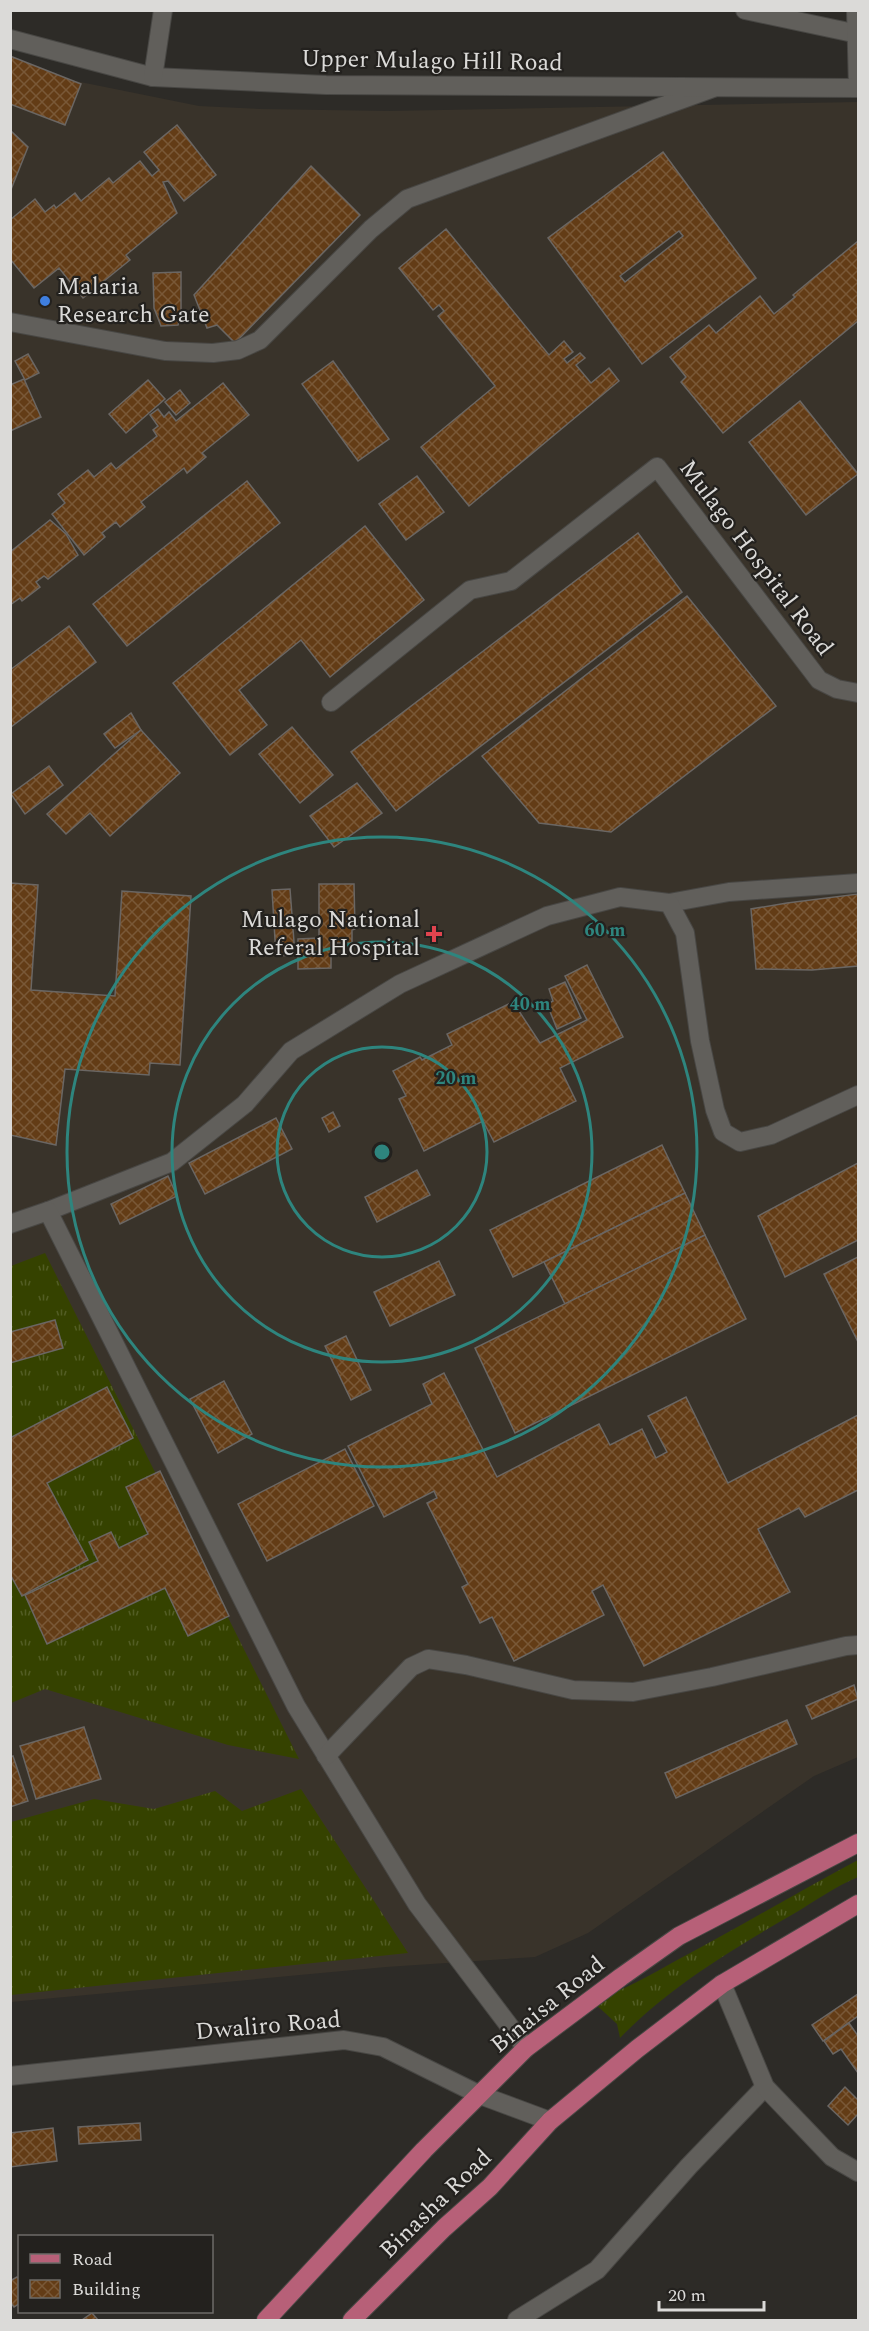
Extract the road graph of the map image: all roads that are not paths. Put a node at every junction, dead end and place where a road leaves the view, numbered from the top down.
1 (163, 10) edge
2 (745, 10) edge
3 (856, 10) edge
4 (858, 34) edge
5 (10, 39) edge
6 (153, 76) junction
7 (714, 87) junction
8 (858, 88) edge
9 (10, 322) edge
10 (858, 693) edge
11 (331, 702) dead end
12 (858, 883) edge
13 (669, 903) junction
14 (858, 1095) edge
15 (48, 1211) junction
16 (10, 1224) edge
17 (858, 1645) edge
18 (327, 1756) junction
19 (858, 1843) edge
20 (858, 1904) edge
21 (722, 1984) junction
22 (526, 2048) junction
23 (10, 2076) edge
24 (765, 2087) junction
25 (480, 2095) junction
26 (550, 2121) junction
27 (858, 2172) edge
28 (266, 2320) edge
29 (352, 2320) edge
30 (517, 2320) edge

1 - 6 street
2 - 4 street
3 - 4 street
4 - 8 street
5 - 6 street, Upper Mulago Hill Road
6 - 7 street, Upper Mulago Hill Road
7 - 8 street, Upper Mulago Hill Road
7 - 9 street
10 - 11 street, Mulago Hospital Road
12 - 13 street
13 - 14 street
13 - 15 street
15 - 16 street
15 - 18 street
17 - 18 street
18 - 22 street
19 - 22 main road, Binaisa Road
20 - 21 main road
21 - 24 street
21 - 26 main road
22 - 25 main road, Binaisa Road
23 - 25 street, Dwaliro Road
24 - 27 street
24 - 30 street
25 - 26 street, Dwaliro Road
25 - 28 main road, Binaisa Road
26 - 29 main road, Binasha Road

